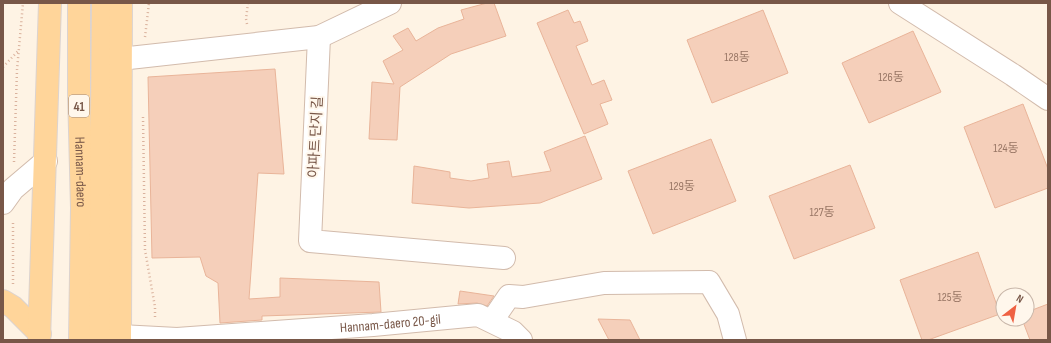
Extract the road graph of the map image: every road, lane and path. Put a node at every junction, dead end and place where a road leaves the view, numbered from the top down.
1 (23, 3) edge
2 (50, 3) edge
3 (79, 3) edge
4 (103, 3) edge
5 (121, 3) edge
6 (150, 3) edge
7 (390, 3) edge
8 (900, 3) edge
9 (319, 37) junction
10 (18, 50) junction
11 (142, 56) junction
12 (120, 59) junction
13 (3, 67) edge
14 (1048, 99) edge
15 (143, 110) dead end
16 (46, 161) junction
17 (10, 204) edge
18 (13, 228) dead end
19 (504, 258) dead end
20 (3, 302) edge
21 (492, 321) junction
22 (39, 337) edge
23 (156, 338) junction
24 (114, 339) edge
25 (80, 340) edge
26 (521, 340) edge
27 (735, 340) edge

1 - 10 path
2 - 16 main road
3 - 25 main road, Hannam-daero / 41
4 - 24 main road, Hannam-daero / 41
5 - 12 main road
6 - 11 path
7 - 9 street
8 - 14 street
9 - 11 street
9 - 19 street, 아파트 단지 길
10 - 13 path
10 - 17 path
11 - 12 street
12 - 24 main road
15 - 23 path
16 - 17 street
16 - 22 main road
17 - 18 path
20 - 22 main road
21 - 23 street, Hannam-daero 20-gil
21 - 26 street, Hannam-daero 20-gil
21 - 27 street
23 - 24 street, Hannam-daero 20-gil

